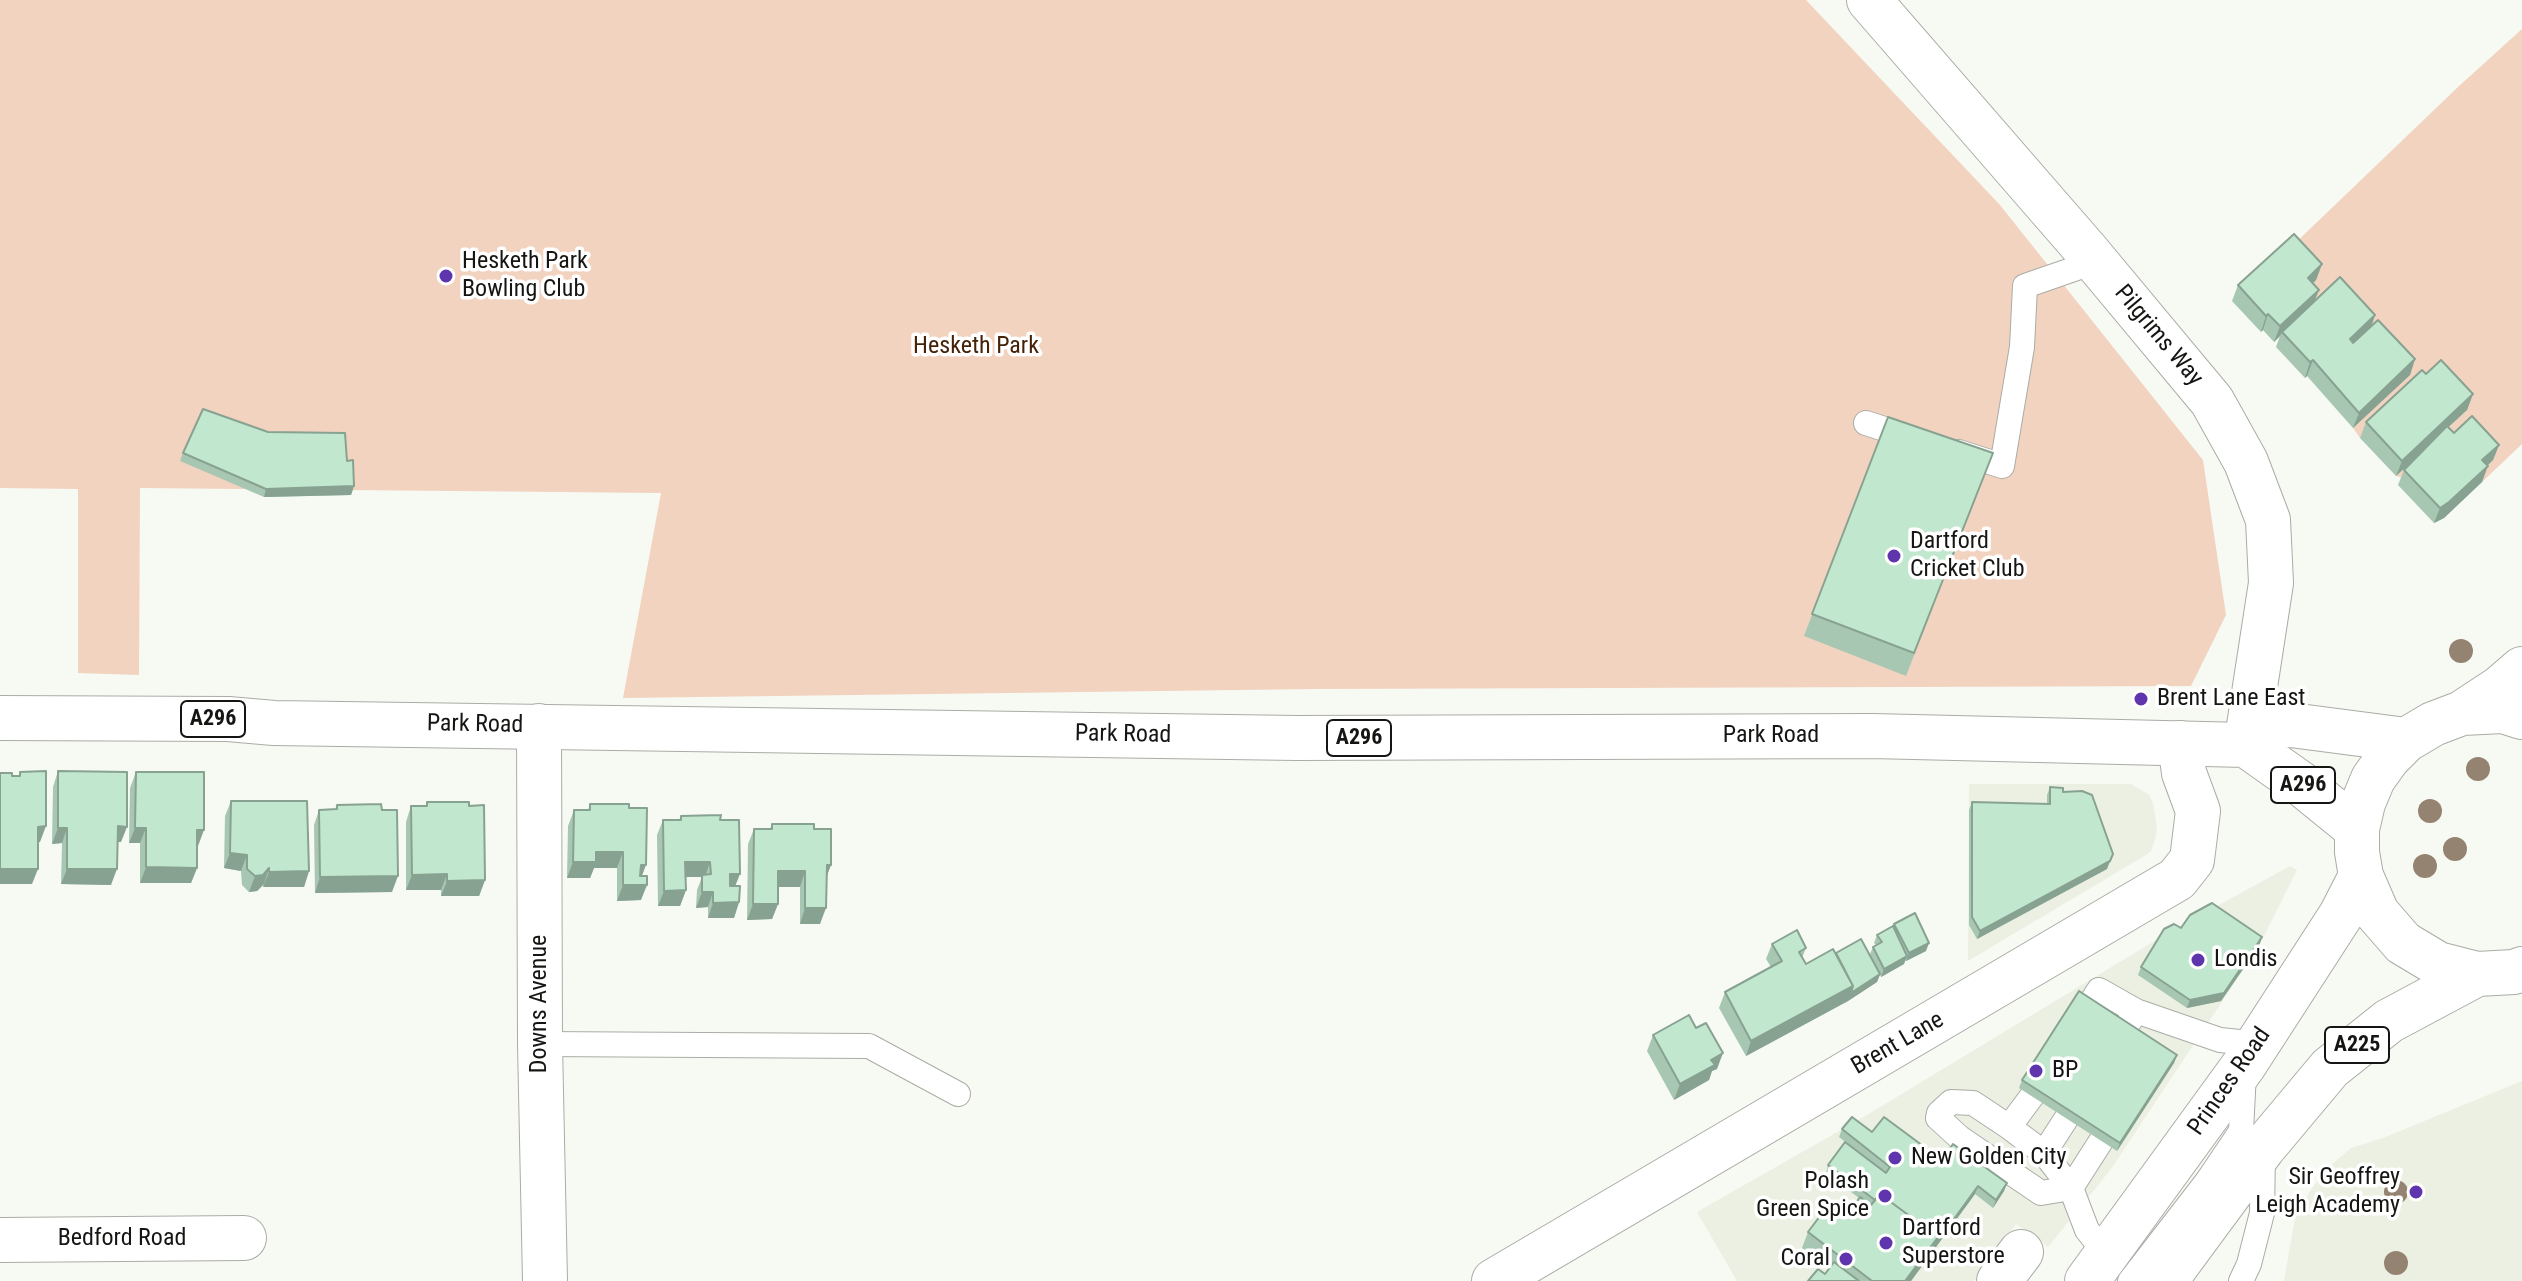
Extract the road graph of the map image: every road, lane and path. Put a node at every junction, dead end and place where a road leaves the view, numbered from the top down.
1 (1869, 0) edge
2 (2087, 251) junction
3 (1866, 423) dead end
4 (2522, 669) edge
5 (2462, 713) junction
6 (2522, 717) edge
7 (0, 718) edge
8 (539, 726) junction
9 (2406, 740) junction
10 (2180, 743) junction
11 (2246, 745) junction
12 (2357, 829) junction
13 (2361, 876) junction
14 (2522, 969) edge
15 (2477, 974) junction
16 (2088, 1007) edge
17 (540, 1044) junction
18 (2251, 1054) junction
19 (958, 1094) dead end
20 (2032, 1096) edge
21 (2066, 1119) edge
22 (2009, 1127) junction
23 (2101, 1141) edge
24 (2263, 1148) junction
25 (2044, 1153) junction
26 (2071, 1188) junction
27 (244, 1238) dead end
28 (0, 1240) edge
29 (2108, 1272) edge
30 (545, 1281) edge
31 (1494, 1281) edge
32 (2165, 1281) edge
33 (2241, 1281) edge

1 - 2 main road, Pilgrims Way
2 - 3 lane
2 - 11 main road, Pilgrims Way
4 - 5 main road
5 - 6 main road
5 - 9 main road
7 - 8 main road, Park Road / A296
8 - 10 main road, Park Road / A296
8 - 17 main road, Downs Avenue
9 - 11 main road, A296
9 - 12 main road
10 - 11 main road, Park Road / A296
10 - 31 main road, Brent Lane
11 - 12 main road, A296
12 - 13 main road
13 - 15 main road
13 - 18 main road, Princes Road
14 - 15 main road
15 - 24 main road, A225
16 - 18 lane
17 - 19 lane
17 - 30 main road, Downs Avenue
18 - 29 main road, Princes Road
20 - 22 lane
21 - 25 lane
22 - 25 lane
22 - 26 lane
23 - 26 lane
24 - 32 main road, A225
24 - 33 lane
25 - 26 lane
26 - 29 lane
27 - 28 main road, Bedford Road

